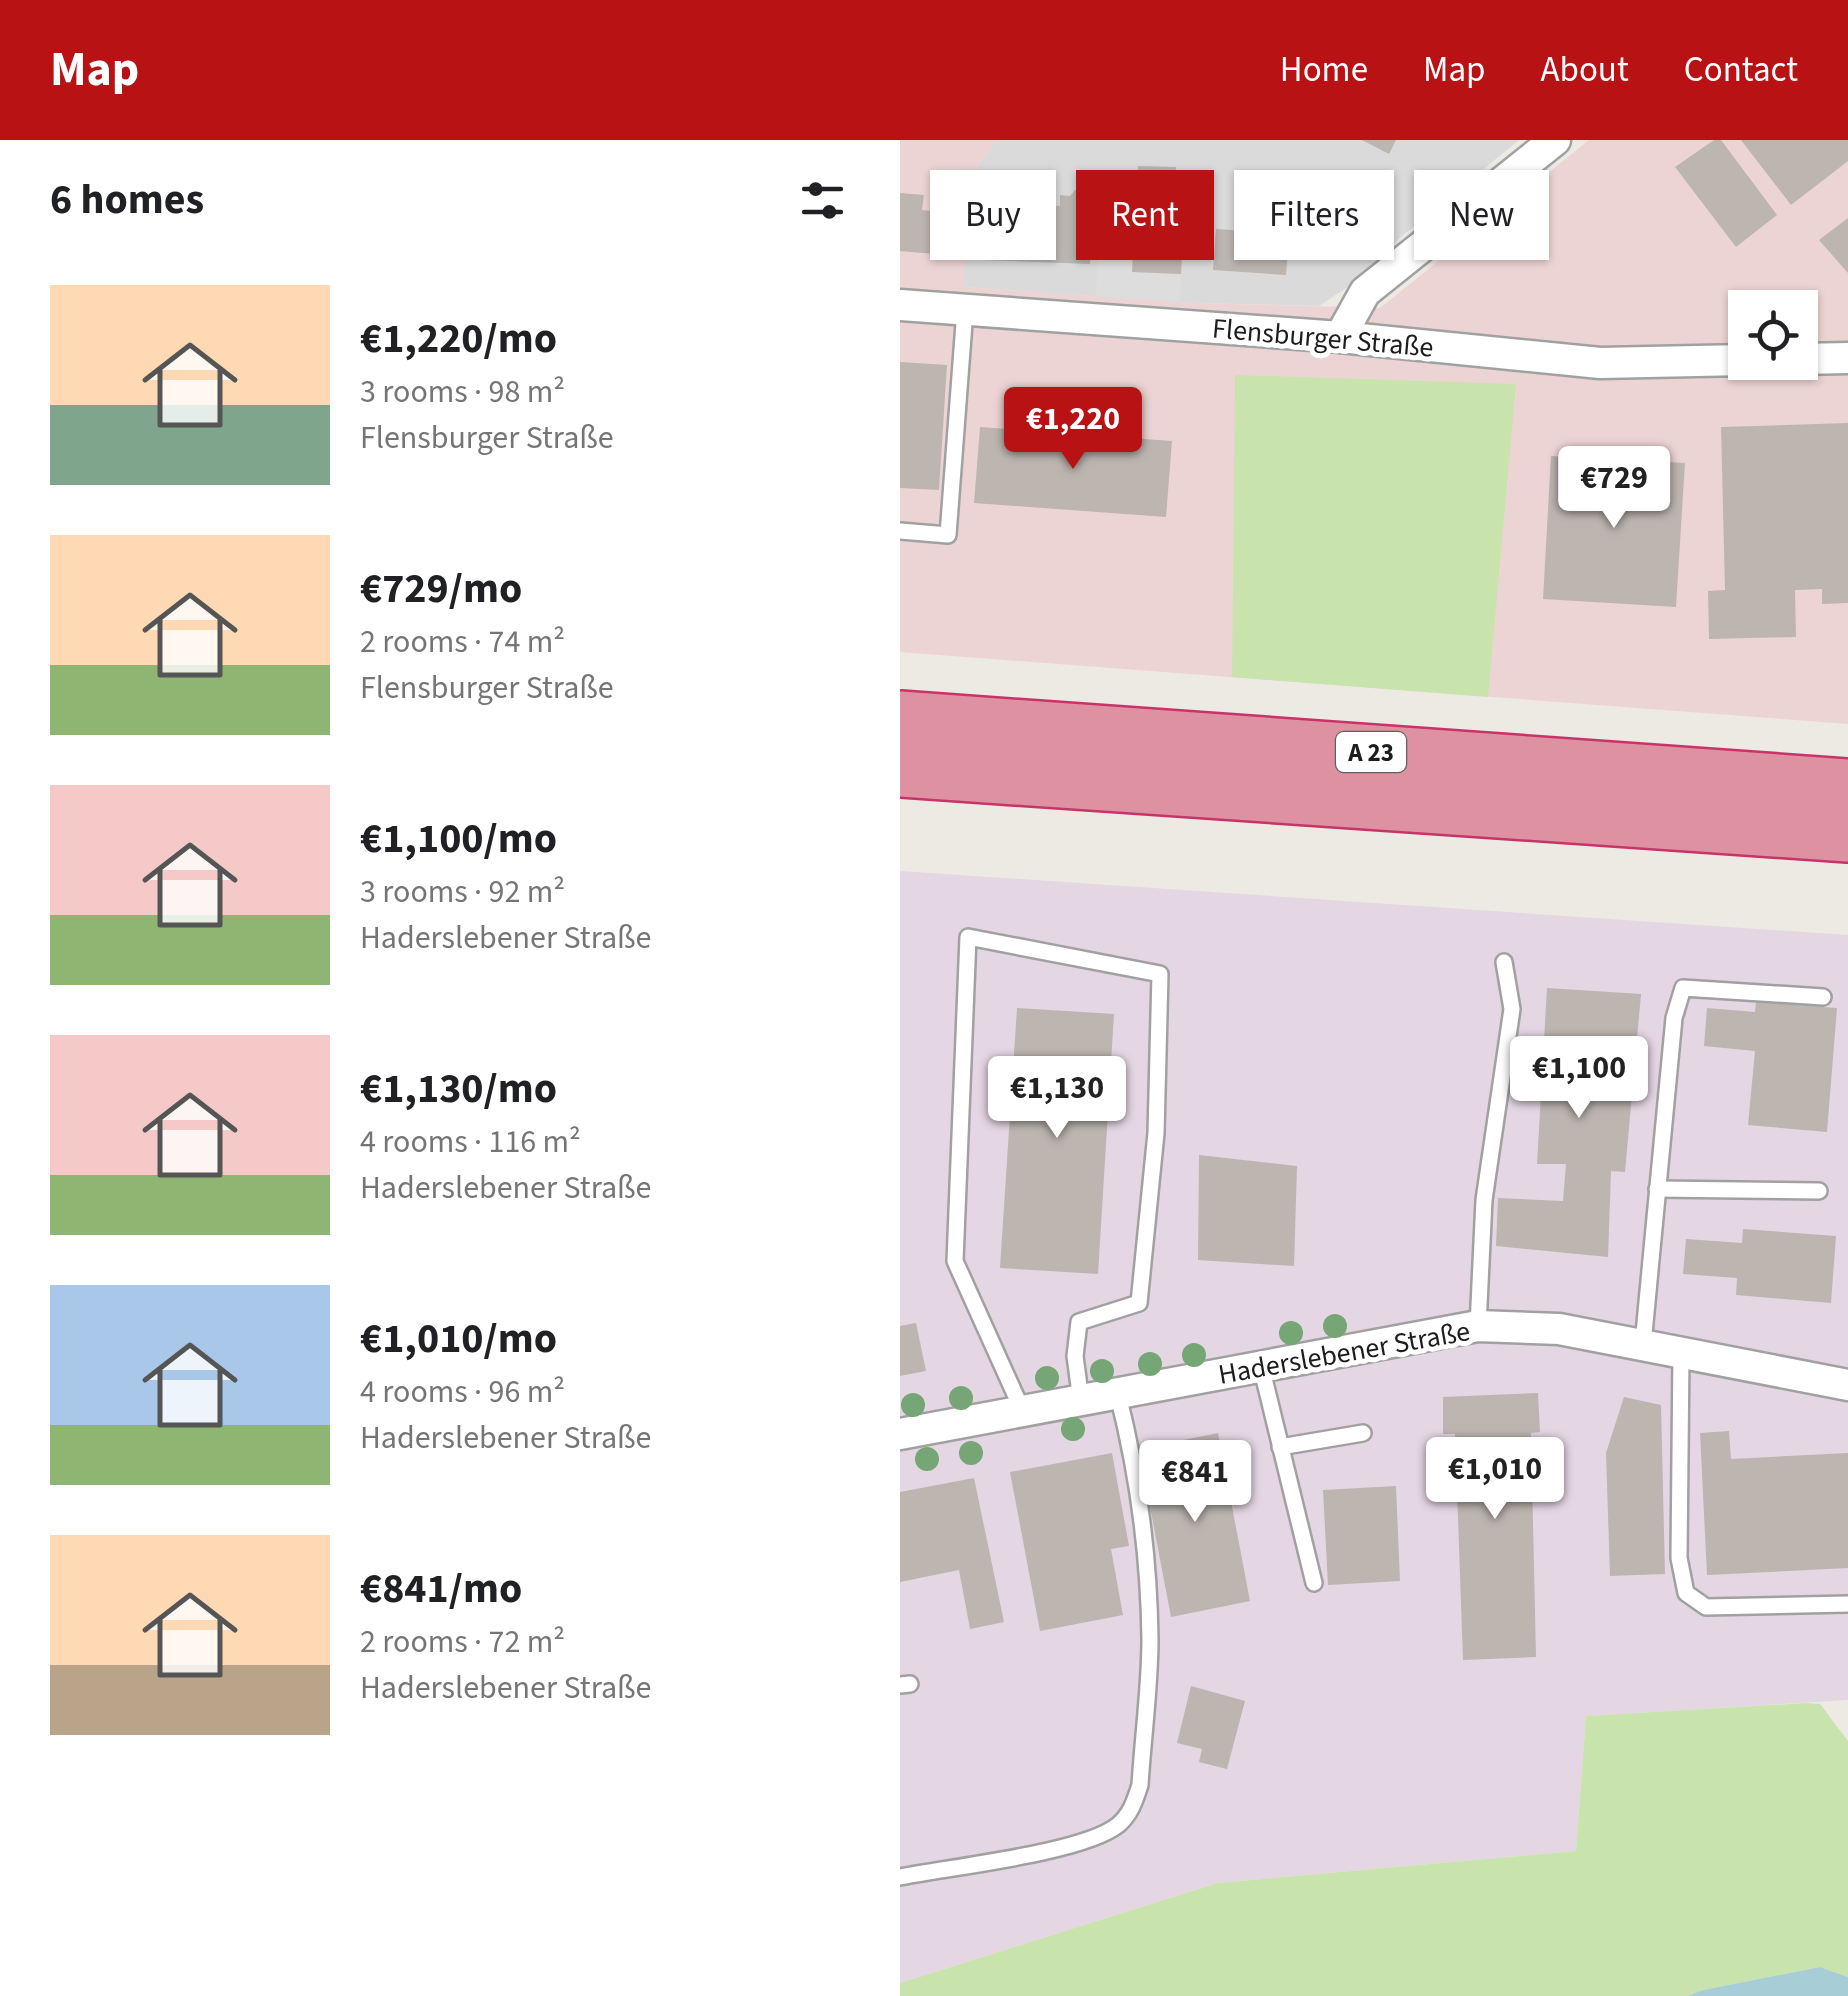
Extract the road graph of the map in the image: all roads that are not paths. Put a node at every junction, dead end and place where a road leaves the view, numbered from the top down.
1 (1555, 140) edge
2 (900, 305) edge
3 (965, 310) junction
4 (1340, 337) junction
5 (1848, 358) edge
6 (1818, 359) edge
7 (1728, 360) edge
8 (900, 531) edge
9 (900, 718) edge
10 (900, 769) edge
11 (1843, 822) edge
12 (1504, 962) dead end
13 (1823, 998) dead end
14 (1658, 1189) junction
15 (1820, 1191) dead end
16 (1478, 1326) junction
17 (1642, 1344) junction
18 (1681, 1352) junction
19 (1261, 1366) junction
20 (1848, 1386) edge
21 (1118, 1395) junction
22 (1081, 1402) junction
23 (1023, 1412) junction
24 (1363, 1433) dead end
25 (900, 1434) edge
26 (1280, 1447) junction
27 (1314, 1583) dead end
28 (1848, 1604) edge
29 (900, 1876) edge

1 - 4 street
2 - 3 street, Flensburger Straße
3 - 4 street, Flensburger Straße
3 - 8 lane
4 - 7 street, Flensburger Straße
5 - 6 street
9 - 11 highway, A 23
10 - 11 highway, A 23
12 - 16 lane
13 - 14 lane
14 - 15 lane
14 - 17 lane
16 - 17 street, Haderslebener Straße
16 - 19 street, Haderslebener Straße
17 - 18 street, Haderslebener Straße
18 - 20 street, Haderslebener Straße
18 - 28 lane
19 - 21 street, Haderslebener Straße
19 - 26 lane
21 - 22 street, Haderslebener Straße
21 - 29 lane
22 - 23 street, Haderslebener Straße
22 - 23 lane
23 - 25 street, Haderslebener Straße
24 - 26 lane
26 - 27 lane

